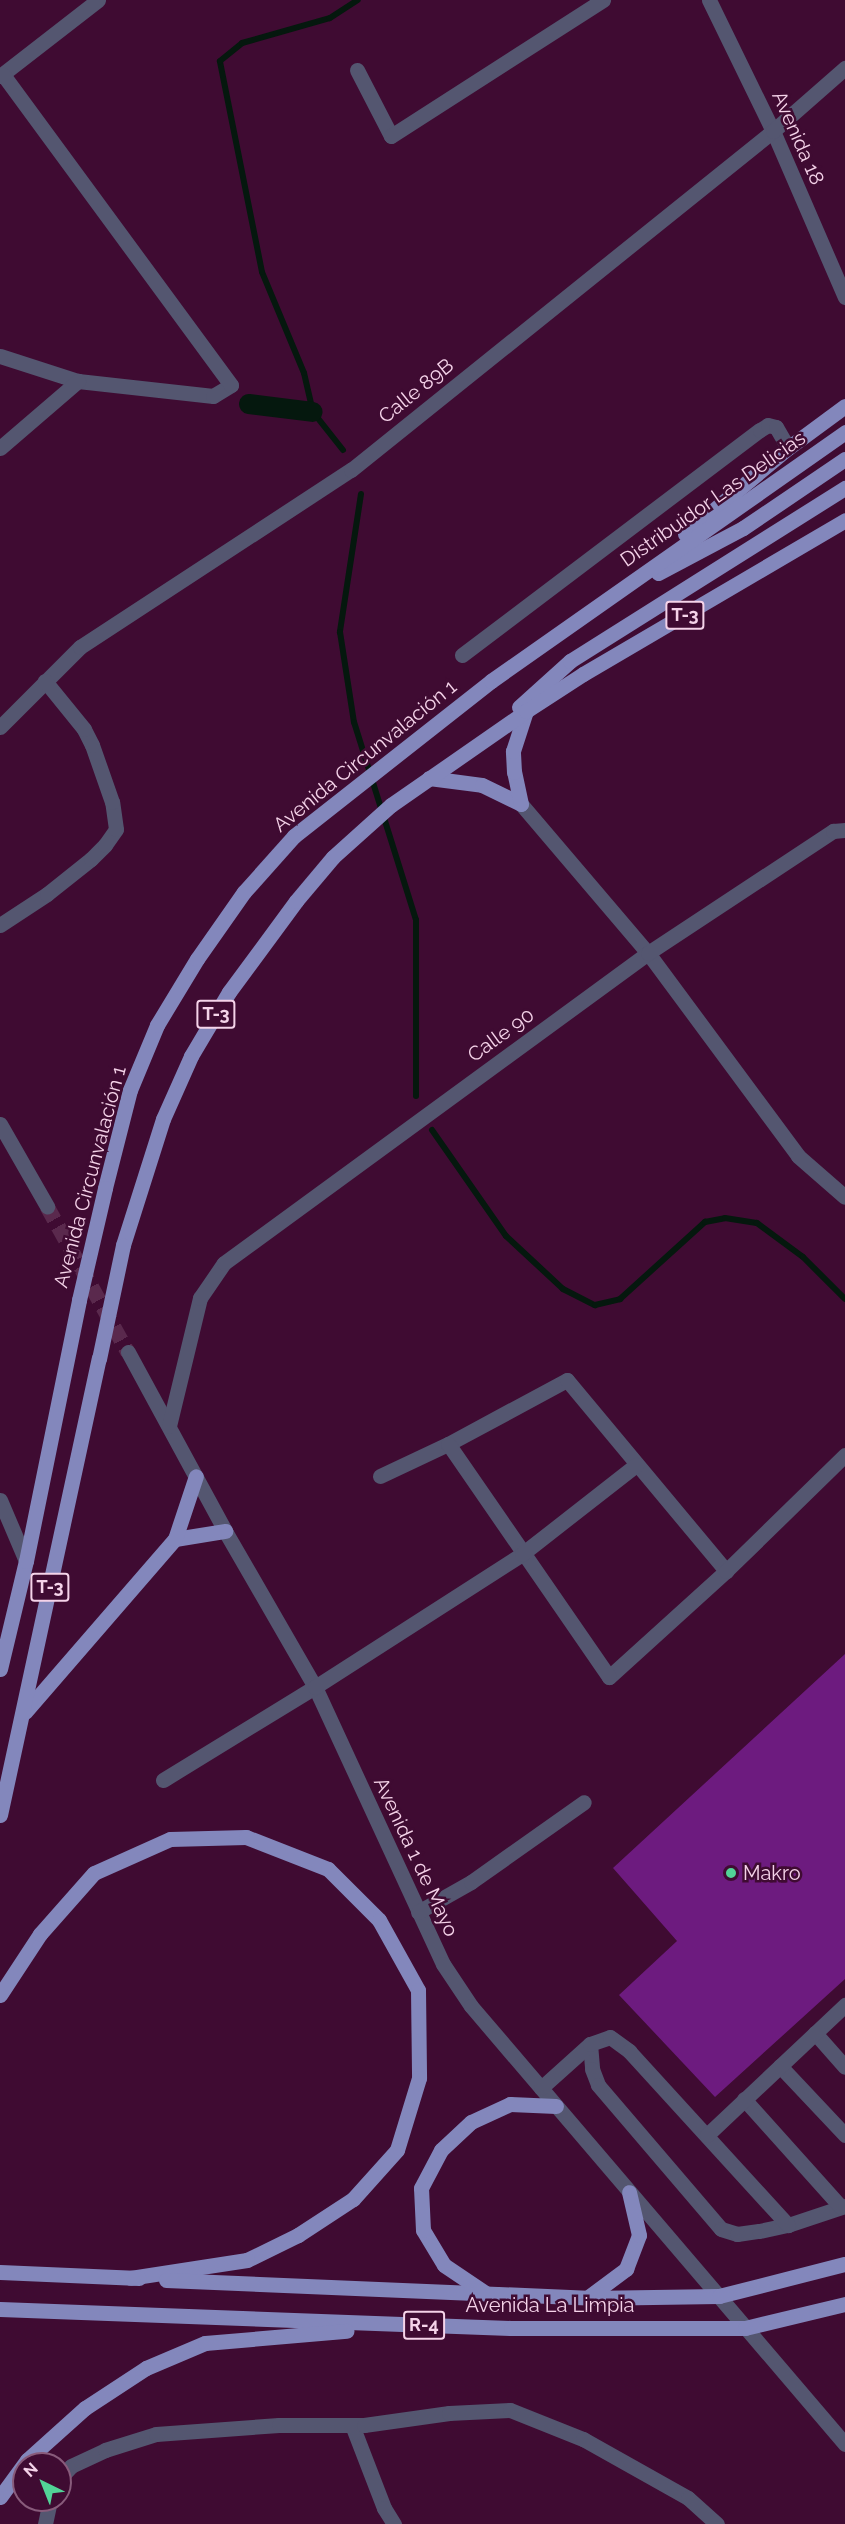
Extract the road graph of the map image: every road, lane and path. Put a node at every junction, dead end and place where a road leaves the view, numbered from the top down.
1 (98, 0) edge
2 (603, 0) edge
3 (708, 0) edge
4 (845, 68) edge
5 (357, 70) dead end
6 (2, 76) edge
7 (773, 131) junction
8 (845, 297) edge
9 (0, 356) edge
10 (78, 381) junction
11 (845, 406) edge
12 (845, 432) edge
13 (0, 448) edge
14 (788, 448) junction
15 (845, 459) edge
16 (845, 488) edge
17 (845, 520) edge
18 (604, 601) junction
19 (462, 655) dead end
20 (45, 681) junction
21 (526, 711) junction
22 (0, 727) edge
23 (480, 743) junction
24 (429, 778) junction
25 (521, 804) junction
26 (845, 830) edge
27 (0, 925) edge
28 (648, 953) junction
29 (0, 1124) edge
30 (845, 1197) edge
31 (47, 1206) tunnel mouth
32 (128, 1352) tunnel mouth
33 (169, 1426) junction
34 (448, 1444) junction
35 (845, 1455) edge
36 (636, 1465) junction
37 (196, 1476) junction
38 (380, 1476) dead end
39 (0, 1500) edge
40 (225, 1531) junction
41 (175, 1539) junction
42 (522, 1554) junction
43 (26, 1561) junction
44 (726, 1570) junction
45 (0, 1669) edge
46 (315, 1687) junction
47 (23, 1715) junction
48 (163, 1780) dead end
49 (584, 1802) dead end
50 (0, 1815) edge
51 (418, 1912) junction
52 (0, 1995) edge
53 (845, 2005) edge
54 (815, 2033) junction
55 (590, 2044) junction
56 (780, 2066) junction
57 (845, 2067) edge
58 (541, 2088) junction
59 (744, 2099) junction
60 (556, 2106) junction
61 (707, 2135) junction
62 (845, 2135) edge
63 (629, 2192) junction
64 (843, 2207) edge
65 (788, 2225) junction
66 (845, 2264) edge
67 (0, 2272) edge
68 (130, 2278) junction
69 (487, 2294) junction
70 (719, 2296) junction
71 (587, 2298) junction
72 (845, 2304) edge
73 (0, 2309) edge
74 (412, 2325) junction
75 (745, 2328) junction
76 (352, 2425) junction
77 (845, 2444) edge
78 (72, 2466) edge
79 (0, 2497) edge
80 (394, 2524) edge
81 (717, 2524) edge

1 - 6 street
2 - 5 street
3 - 7 street, Avenida 18
4 - 7 street, Calle 89B
6 - 10 street
7 - 8 street, Avenida 18
7 - 20 street, Calle 89B
9 - 10 street
10 - 13 street
11 - 14 main road
12 - 18 main road, Distribuidor Las Delicias / T-3
14 - 18 main road
14 - 19 street
15 - 18 main road
16 - 23 main road
17 - 21 main road, T-3
18 - 43 main road, Avenida Circunvalación 1 / T-3, bridge
20 - 22 street, Calle 89B
20 - 27 street
21 - 23 main road, T-3
21 - 25 main road
23 - 24 main road, T-3
24 - 25 main road
24 - 47 main road, T-3, bridge
25 - 28 street
26 - 28 street, Calle 90
28 - 30 street
28 - 33 street, Calle 90
29 - 31 street
32 - 33 street, Avenida 1 de Mayo
33 - 37 street, Avenida 1 de Mayo
34 - 36 street
34 - 38 street
34 - 42 street
35 - 44 street
36 - 42 street
36 - 44 street
37 - 40 street, Avenida 1 de Mayo
37 - 41 main road
39 - 43 street
40 - 41 main road
40 - 46 street, Avenida 1 de Mayo
41 - 47 main road
42 - 44 street
42 - 46 street
43 - 45 main road, Avenida Circunvalación 1 / T-3
46 - 48 street
46 - 51 street, Avenida 1 de Mayo
47 - 50 main road, T-3
49 - 51 street
51 - 58 street, Avenida 1 de Mayo
52 - 68 main road
53 - 54 street
54 - 56 street
54 - 57 street
55 - 58 street
55 - 61 street
55 - 65 street
56 - 59 street
56 - 62 street
58 - 60 street, Avenida 1 de Mayo
59 - 61 street
59 - 64 street
60 - 63 street, Avenida 1 de Mayo
60 - 69 main road
61 - 65 street
63 - 70 street, Avenida 1 de Mayo
63 - 71 main road
64 - 65 street
66 - 70 main road, Avenida La Limpia / R-4
67 - 68 main road, R-4
68 - 69 main road, Avenida La Limpia / R-4
69 - 71 main road, Avenida La Limpia / R-4
70 - 71 main road, Avenida La Limpia / R-4
70 - 75 street, Avenida 1 de Mayo
72 - 75 main road, Avenida La Limpia / R-4
73 - 74 main road, Avenida La Limpia / R-4
74 - 75 main road, Avenida La Limpia / R-4
74 - 79 main road
75 - 77 street, Avenida 1 de Mayo
76 - 78 street
76 - 80 street
76 - 81 street

